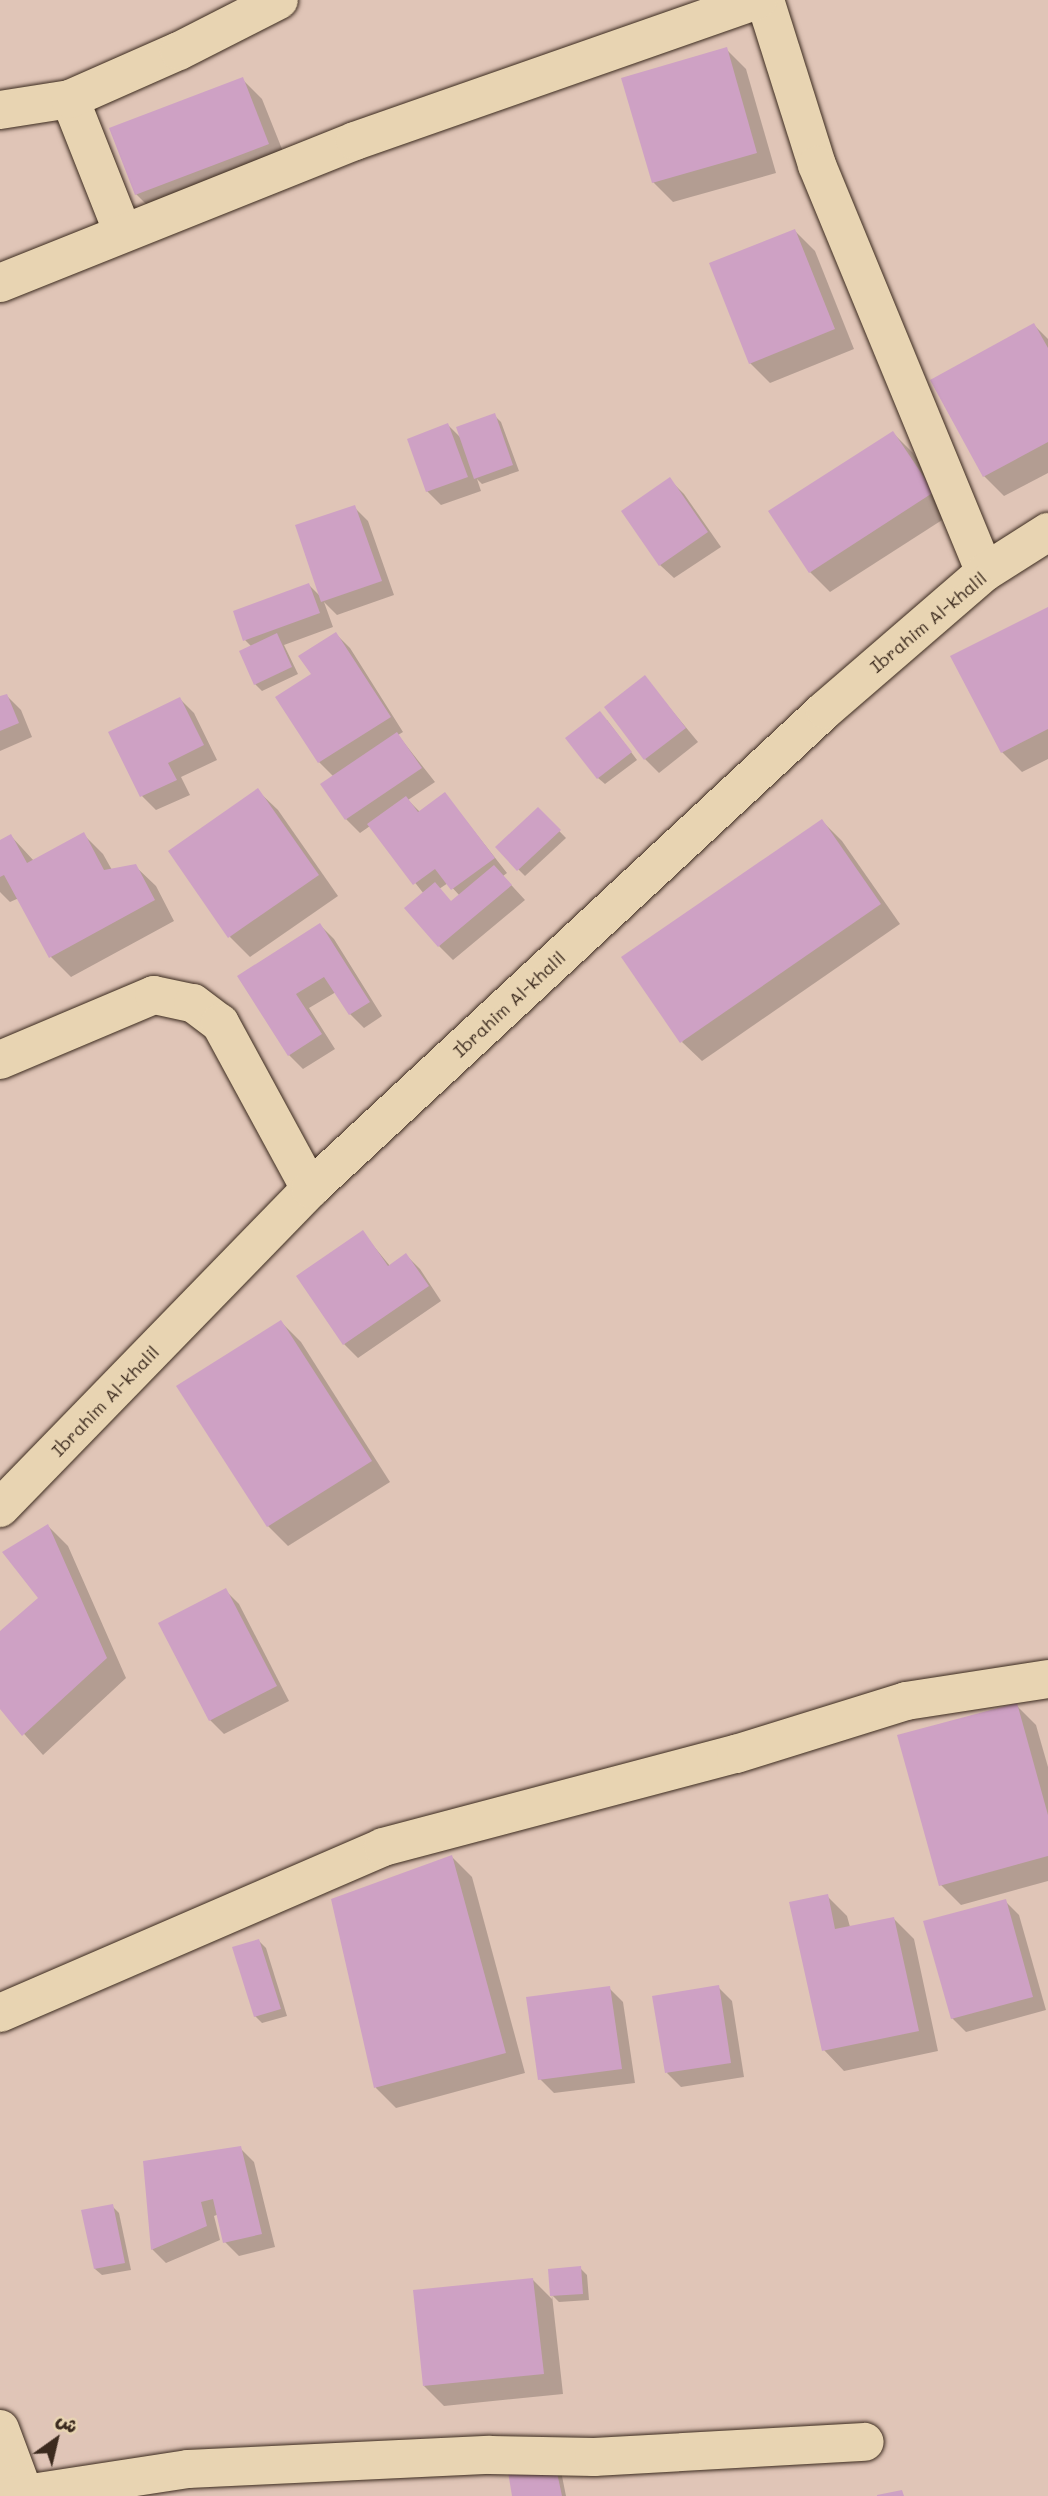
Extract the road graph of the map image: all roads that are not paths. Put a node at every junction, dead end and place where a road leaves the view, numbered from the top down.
1 (279, 0) edge
2 (758, 0) edge
3 (765, 0) edge
4 (70, 99) junction
5 (0, 110) edge
6 (123, 233) junction
7 (0, 283) edge
8 (1048, 532) edge
9 (985, 572) junction
10 (0, 1060) edge
11 (310, 1189) junction
12 (0, 1508) edge
13 (1048, 1679) edge
14 (0, 2013) edge
15 (0, 2428) edge
16 (865, 2442) dead end
17 (20, 2495) edge

1 - 4 street
2 - 6 street
3 - 9 street
4 - 5 street
4 - 6 street
6 - 7 street
8 - 9 street, Ibrahim Al-khalil
9 - 11 street, Ibrahim Al-khalil
10 - 11 street
11 - 12 street, Ibrahim Al-khalil
13 - 14 street
15 - 17 street
16 - 17 street

